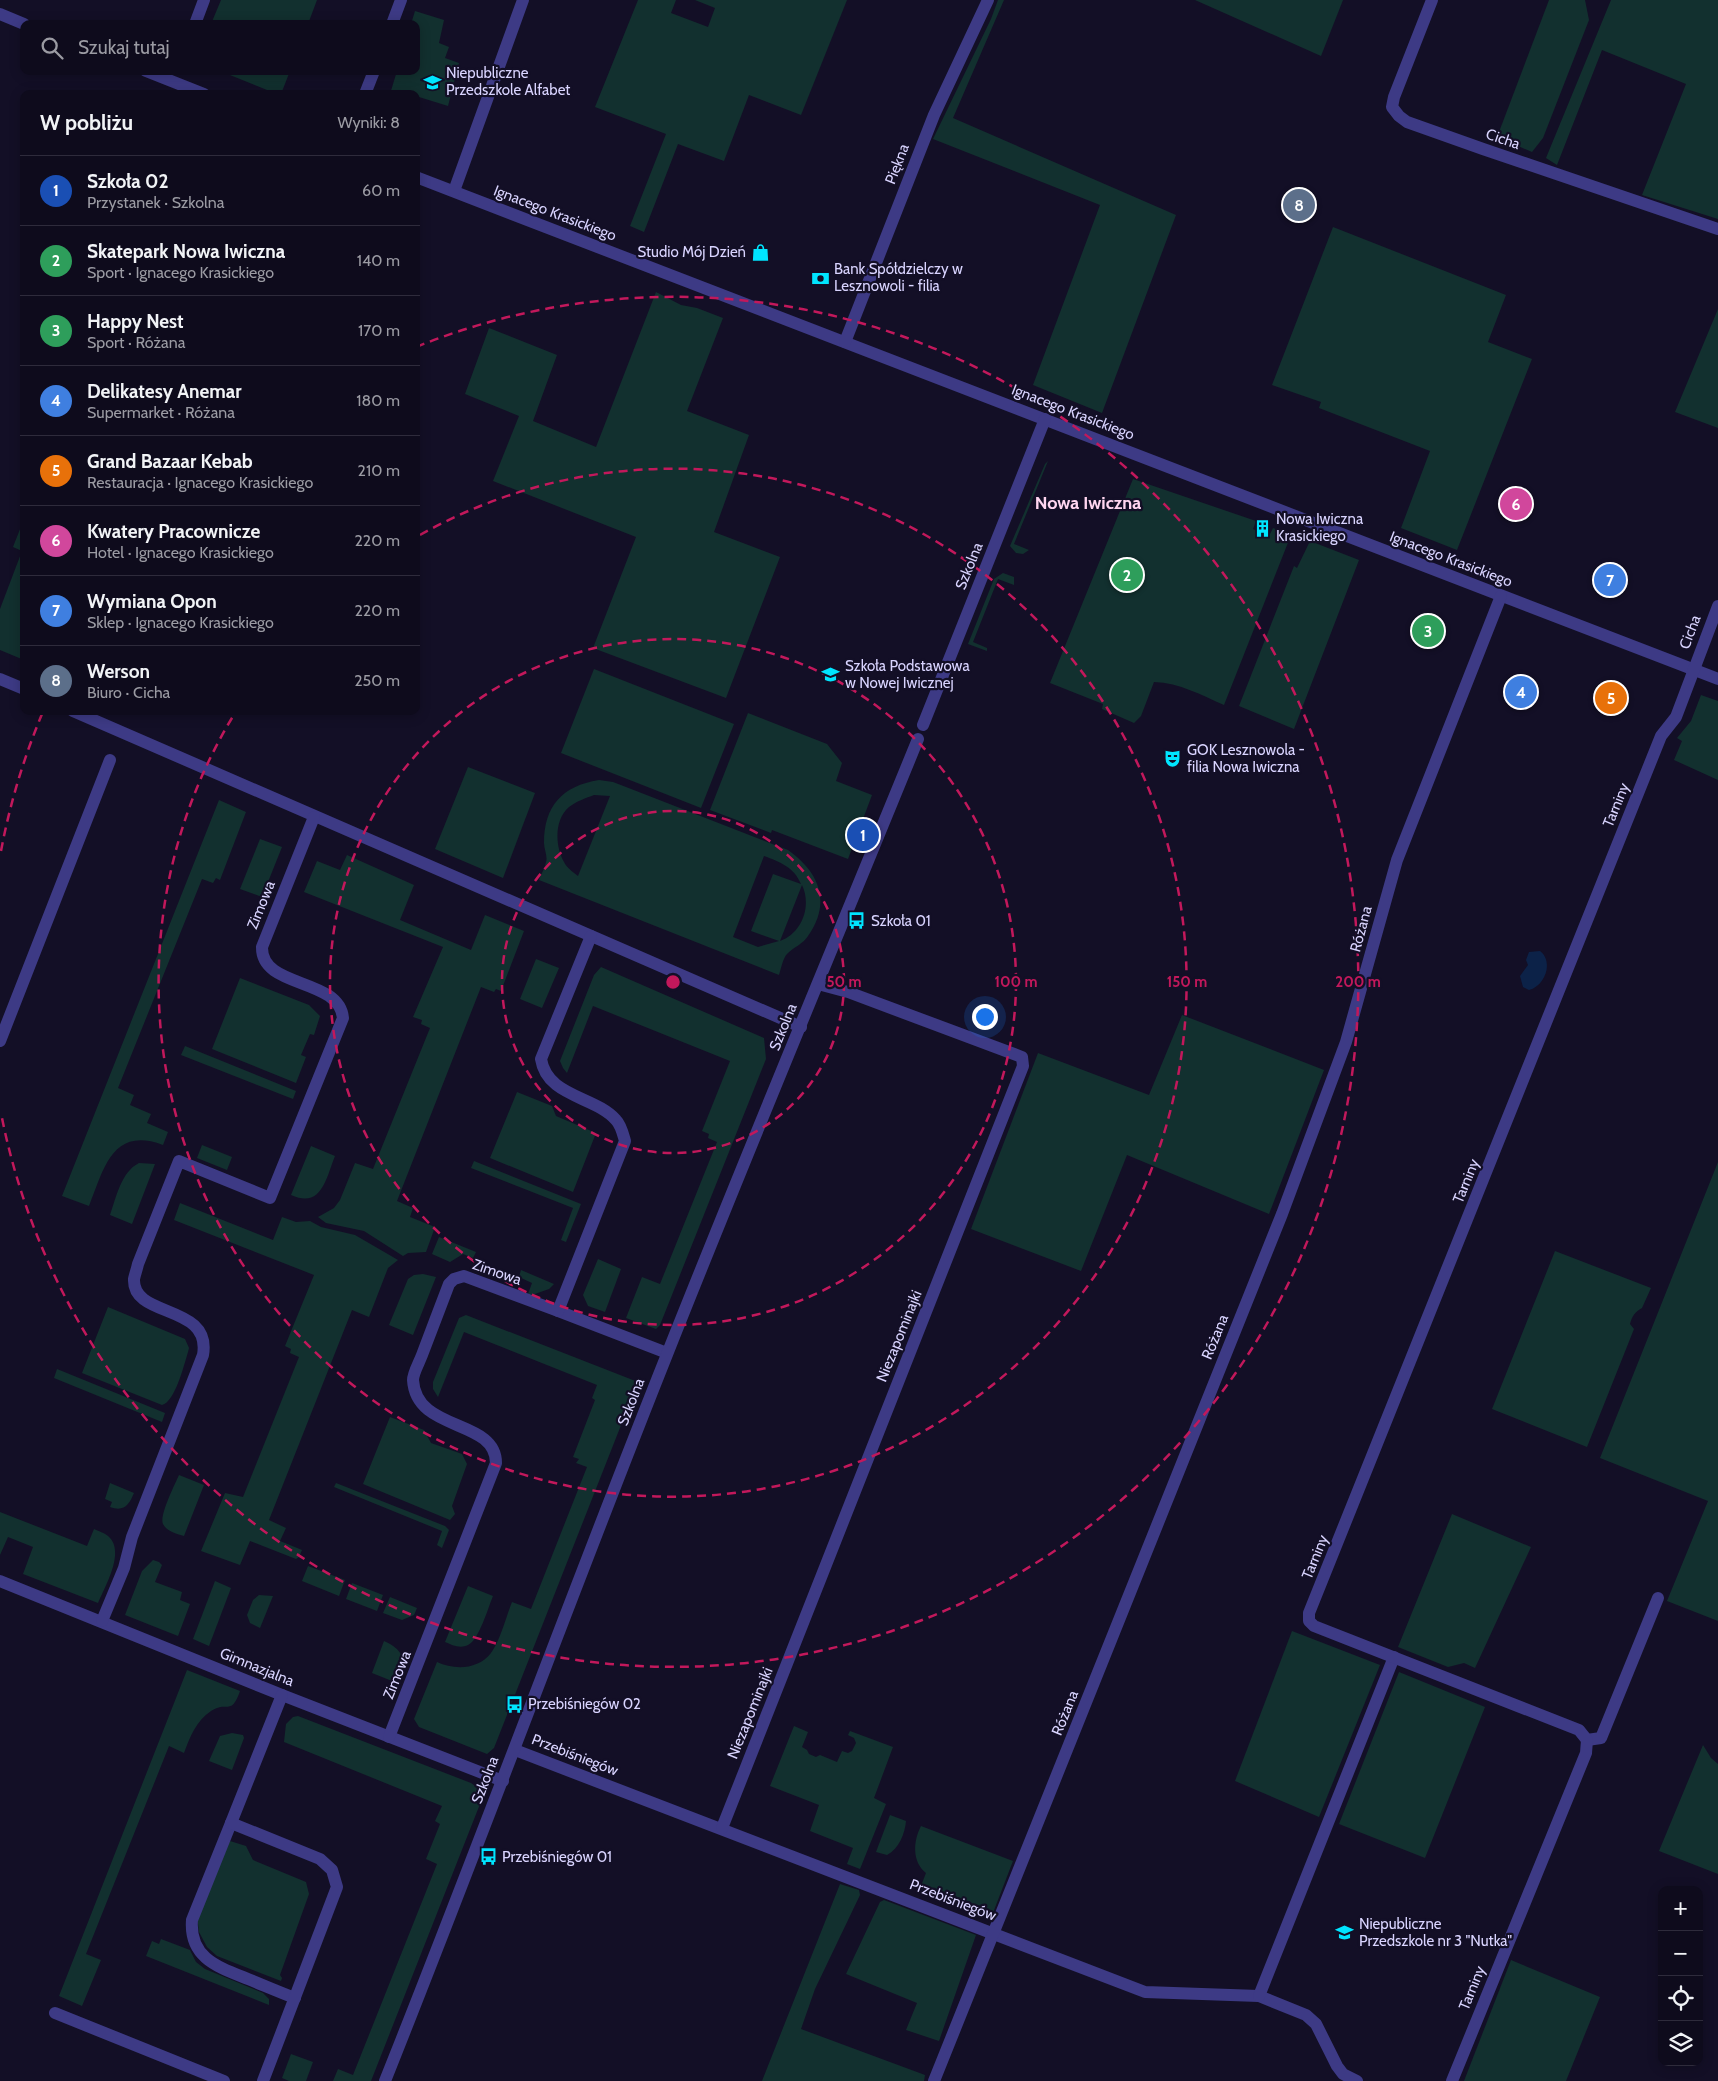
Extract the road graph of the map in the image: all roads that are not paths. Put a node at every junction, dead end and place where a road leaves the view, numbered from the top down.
1 (204, 0) edge
2 (401, 0) edge
3 (523, 0) edge
4 (988, 0) edge
5 (1432, 0) edge
6 (0, 14) edge
7 (196, 20) edge
8 (394, 20) edge
9 (20, 22) edge
10 (372, 75) edge
11 (174, 76) edge
12 (197, 90) edge
13 (367, 90) edge
14 (420, 178) edge
15 (454, 191) junction
16 (1718, 229) edge
17 (845, 342) junction
18 (1045, 419) junction
19 (1501, 596) junction
20 (1718, 606) edge
21 (1693, 670) junction
22 (0, 680) edge
23 (1718, 680) edge
24 (20, 688) edge
25 (82, 715) edge
26 (923, 725) dead end
27 (918, 739) dead end
28 (110, 760) dead end
29 (314, 817) junction
30 (590, 936) junction
31 (818, 984) junction
32 (800, 1027) junction
33 (0, 1041) edge
34 (558, 1311) junction
35 (667, 1353) junction
36 (0, 1581) edge
37 (1658, 1598) dead end
38 (102, 1621) junction
39 (1394, 1657) junction
40 (282, 1695) junction
41 (389, 1738) junction
42 (1587, 1740) junction
43 (515, 1750) junction
44 (503, 1781) junction
45 (230, 1823) junction
46 (722, 1828) junction
47 (993, 1932) junction
48 (1259, 1996) junction
49 (295, 1998) junction
50 (55, 2013) dead end
51 (224, 2081) edge
52 (263, 2081) edge
53 (385, 2081) edge
54 (934, 2081) edge
55 (1357, 2081) edge
56 (1452, 2081) edge

1 - 7 street
2 - 8 street
3 - 15 street
4 - 17 street, Piękna
5 - 16 street, Cicha
6 - 9 street
10 - 13 street
11 - 12 street
14 - 15 street, Ignacego Krasickiego
15 - 17 street, Ignacego Krasickiego
17 - 18 street, Ignacego Krasickiego
18 - 19 street, Ignacego Krasickiego
18 - 26 street, Szkolna
19 - 21 street, Ignacego Krasickiego
19 - 47 street, Różana
20 - 21 street, Cicha
21 - 23 street, Ignacego Krasickiego
21 - 39 street, Tarniny
22 - 24 street
25 - 29 street
27 - 31 street, Szkolna
28 - 33 street
29 - 30 street
29 - 38 street, Zimowa
30 - 32 street
30 - 34 street
31 - 32 street, Szkolna
31 - 46 street, Niezapominajki
32 - 35 street, Szkolna
34 - 35 street, Zimowa
34 - 41 street, Zimowa
35 - 43 street, Szkolna
36 - 38 street, Gimnazjalna
37 - 42 street
38 - 40 street, Gimnazjalna
39 - 42 street, Tarniny
39 - 48 street
40 - 41 street, Gimnazjalna
40 - 45 street
41 - 44 street, Gimnazjalna
42 - 56 street, Tarniny
43 - 44 street, Szkolna
43 - 46 street, Przebiśniegów
44 - 53 street, Szkolna
45 - 49 street
45 - 49 street
46 - 47 street, Przebiśniegów
47 - 48 street, Przebiśniegów
47 - 54 street, Różana
48 - 55 street, Przebiśniegów
49 - 52 street
50 - 51 street

